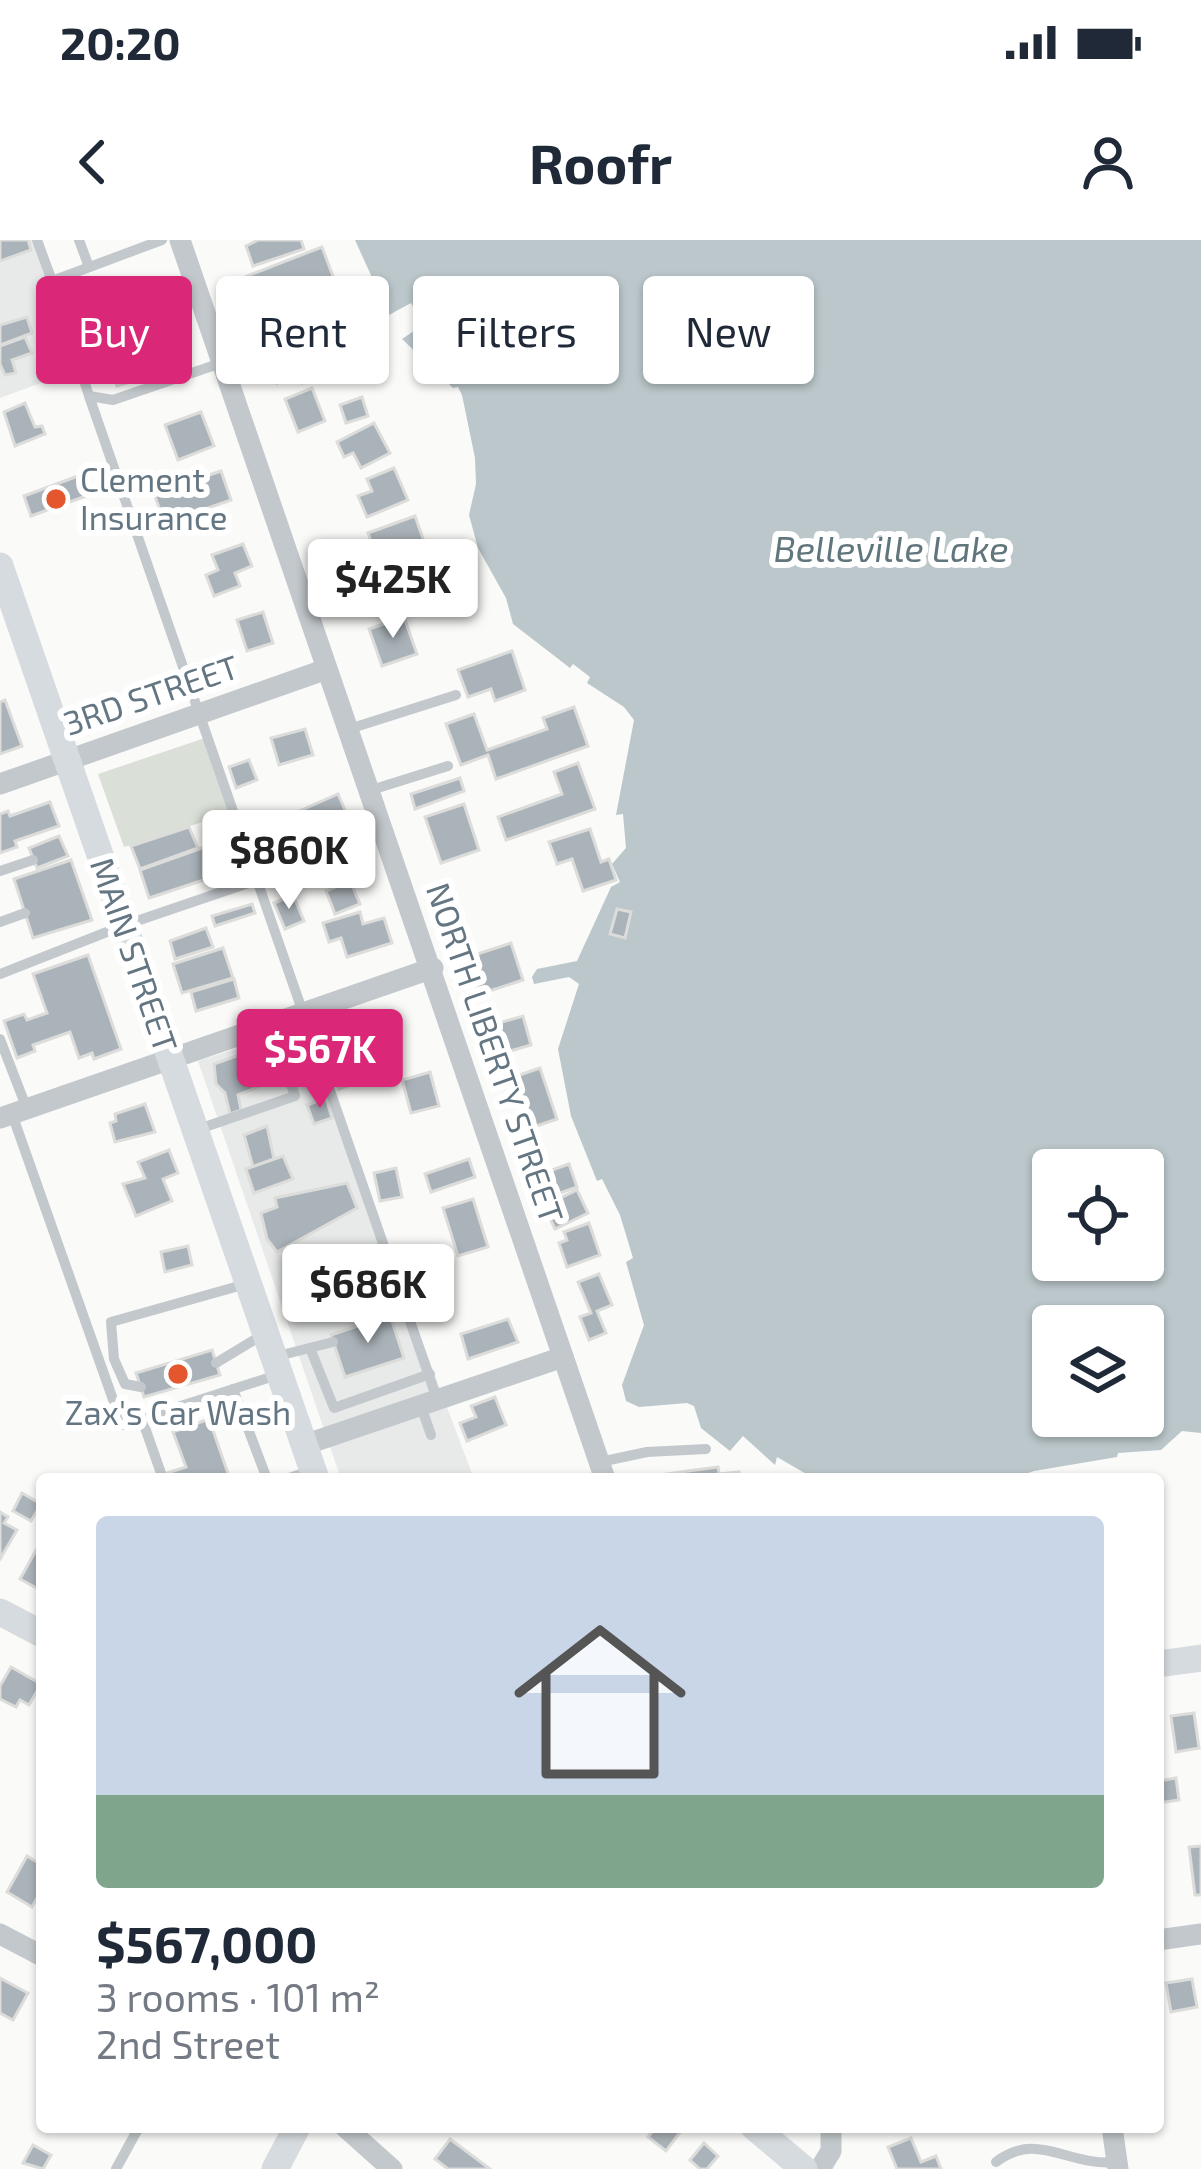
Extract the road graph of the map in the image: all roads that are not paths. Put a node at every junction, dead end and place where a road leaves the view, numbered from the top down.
1 (38, 240) edge
2 (79, 240) edge
3 (162, 240) edge
4 (180, 240) edge
5 (137, 244) edge
6 (89, 267) junction
7 (51, 276) edge
8 (63, 276) edge
9 (216, 348) edge
10 (216, 365) edge
11 (85, 384) edge
12 (228, 384) edge
13 (89, 397) junction
14 (0, 566) edge
15 (324, 670) junction
16 (456, 695) dead end
17 (201, 713) junction
18 (346, 730) junction
19 (68, 759) junction
20 (448, 766) dead end
21 (0, 784) edge
22 (368, 791) junction
23 (33, 860) dead end
24 (0, 871) edge
25 (260, 879) junction
26 (25, 913) dead end
27 (0, 922) edge
28 (122, 926) junction
29 (433, 968) junction
30 (0, 974) edge
31 (304, 1012) junction
32 (270, 1024) junction
33 (0, 1039) edge
34 (170, 1059) junction
35 (13, 1114) edge
36 (195, 1130) junction
37 (249, 1283) junction
38 (111, 1322) junction
39 (333, 1342) dead end
40 (93, 1345) junction
41 (310, 1348) junction
42 (274, 1354) junction
43 (563, 1357) junction
44 (216, 1364) dead end
45 (430, 1373) junction
46 (141, 1388) dead end
47 (233, 1389) junction
48 (429, 1403) junction
49 (142, 1419) junction
50 (431, 1435) dead end
51 (706, 1449) dead end
52 (305, 1468) edge
53 (602, 1471) edge
54 (161, 1473) edge
55 (265, 1473) edge
56 (0, 1612) edge
57 (36, 1631) edge
58 (1201, 1658) edge
59 (1164, 1663) edge
60 (0, 1934) edge
61 (1201, 1934) edge
62 (1164, 1939) edge
63 (36, 1953) edge
64 (136, 2133) edge
65 (294, 2133) edge
66 (352, 2133) edge
67 (761, 2133) edge
68 (831, 2133) edge
69 (1113, 2133) edge
70 (996, 2162) dead end
71 (1117, 2165) edge
72 (116, 2169) edge
73 (275, 2169) edge
74 (392, 2169) edge
75 (804, 2169) edge
76 (820, 2169) edge

1 - 7 lane
2 - 6 lane
3 - 5 lane
4 - 9 street, NORTH LIBERTY STREET
5 - 6 lane
6 - 8 lane
10 - 13 lane
11 - 13 lane
12 - 15 street, NORTH LIBERTY STREET
13 - 17 lane
14 - 19 main road, MAIN STREET
15 - 17 street, 3RD STREET
15 - 18 street, NORTH LIBERTY STREET
16 - 18 lane
17 - 19 street, 3RD STREET
17 - 25 lane
18 - 22 street, NORTH LIBERTY STREET
19 - 21 street, 3RD STREET
19 - 28 main road, MAIN STREET
20 - 22 lane
22 - 29 street, NORTH LIBERTY STREET
23 - 24 lane
25 - 28 lane
25 - 31 lane
26 - 27 lane
28 - 30 lane
28 - 34 main road, MAIN STREET
29 - 31 street
29 - 43 street, NORTH LIBERTY STREET
31 - 32 street
31 - 45 lane
32 - 34 street
32 - 36 lane
33 - 35 lane
34 - 35 street
34 - 36 main road, MAIN STREET
35 - 40 lane
36 - 37 main road, MAIN STREET
37 - 38 lane
37 - 42 main road, MAIN STREET
38 - 40 lane
38 - 46 lane
39 - 41 lane
40 - 49 lane
41 - 42 lane
41 - 45 lane
42 - 44 lane
42 - 47 lane
42 - 52 main road, MAIN STREET
43 - 48 street
43 - 53 street, NORTH LIBERTY STREET
45 - 48 lane
47 - 49 lane
47 - 55 lane
48 - 50 lane
48 - 52 street
49 - 54 lane
51 - 53 lane
56 - 57 main road
58 - 59 main road
60 - 63 street
61 - 62 street
64 - 72 lane
65 - 73 main road
66 - 74 street
67 - 75 main road
68 - 76 street
69 - 71 street
70 - 71 lane

